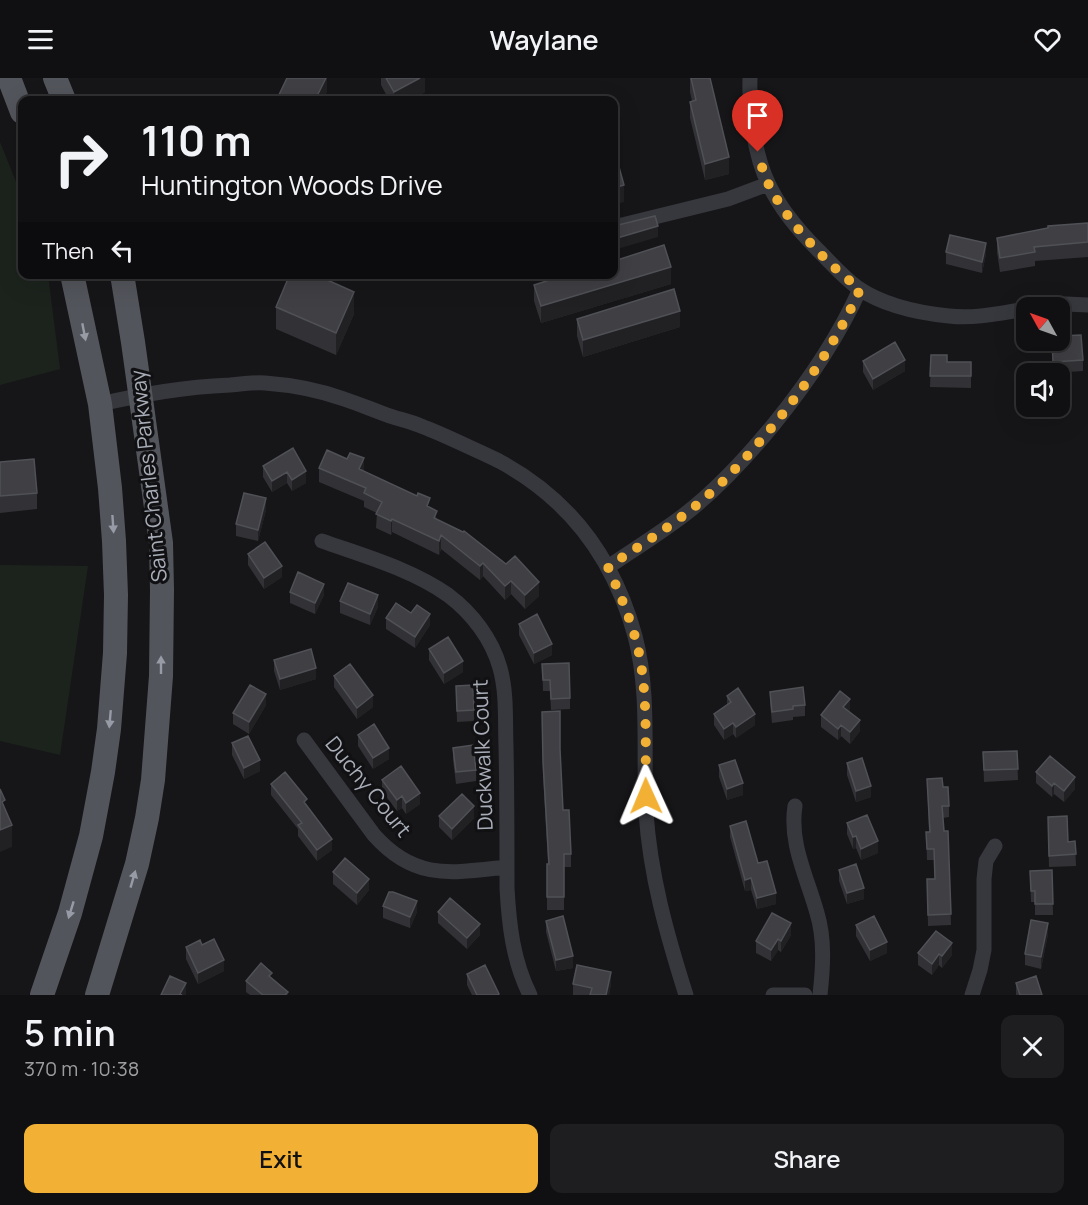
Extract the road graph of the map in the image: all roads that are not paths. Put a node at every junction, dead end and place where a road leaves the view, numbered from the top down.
1 (9, 78) edge
2 (55, 78) edge
3 (750, 78) edge
4 (62, 96) edge
5 (18, 102) edge
6 (768, 184) junction
7 (618, 226) edge
8 (73, 279) edge
9 (123, 279) edge
10 (860, 289) junction
11 (1070, 304) edge
12 (1088, 305) edge
13 (1016, 311) edge
14 (140, 395) junction
15 (100, 405) junction
16 (322, 541) dead end
17 (608, 567) junction
18 (304, 740) dead end
19 (795, 806) dead end
20 (995, 846) dead end
21 (507, 867) junction
22 (42, 995) edge
23 (97, 995) edge
24 (530, 995) edge
25 (686, 995) edge
26 (773, 995) edge
27 (805, 995) edge
28 (820, 995) edge
29 (972, 995) edge

1 - 5 main road
2 - 4 main road
3 - 6 street
6 - 7 street
6 - 10 street
8 -> 15 main road, Saint Charles Parkway
9 - 14 main road, Saint Charles Parkway
10 - 13 street
10 - 17 street
11 - 12 street
14 - 15 street
14 - 17 street
23 -> 14 main road, Saint Charles Parkway
15 -> 22 main road, Saint Charles Parkway
16 - 21 street, Duckwalk Court
17 - 25 street
18 - 21 street, Duchy Court
19 - 28 street
20 - 29 street
21 - 24 street, Duckwalk Court
26 - 27 street

